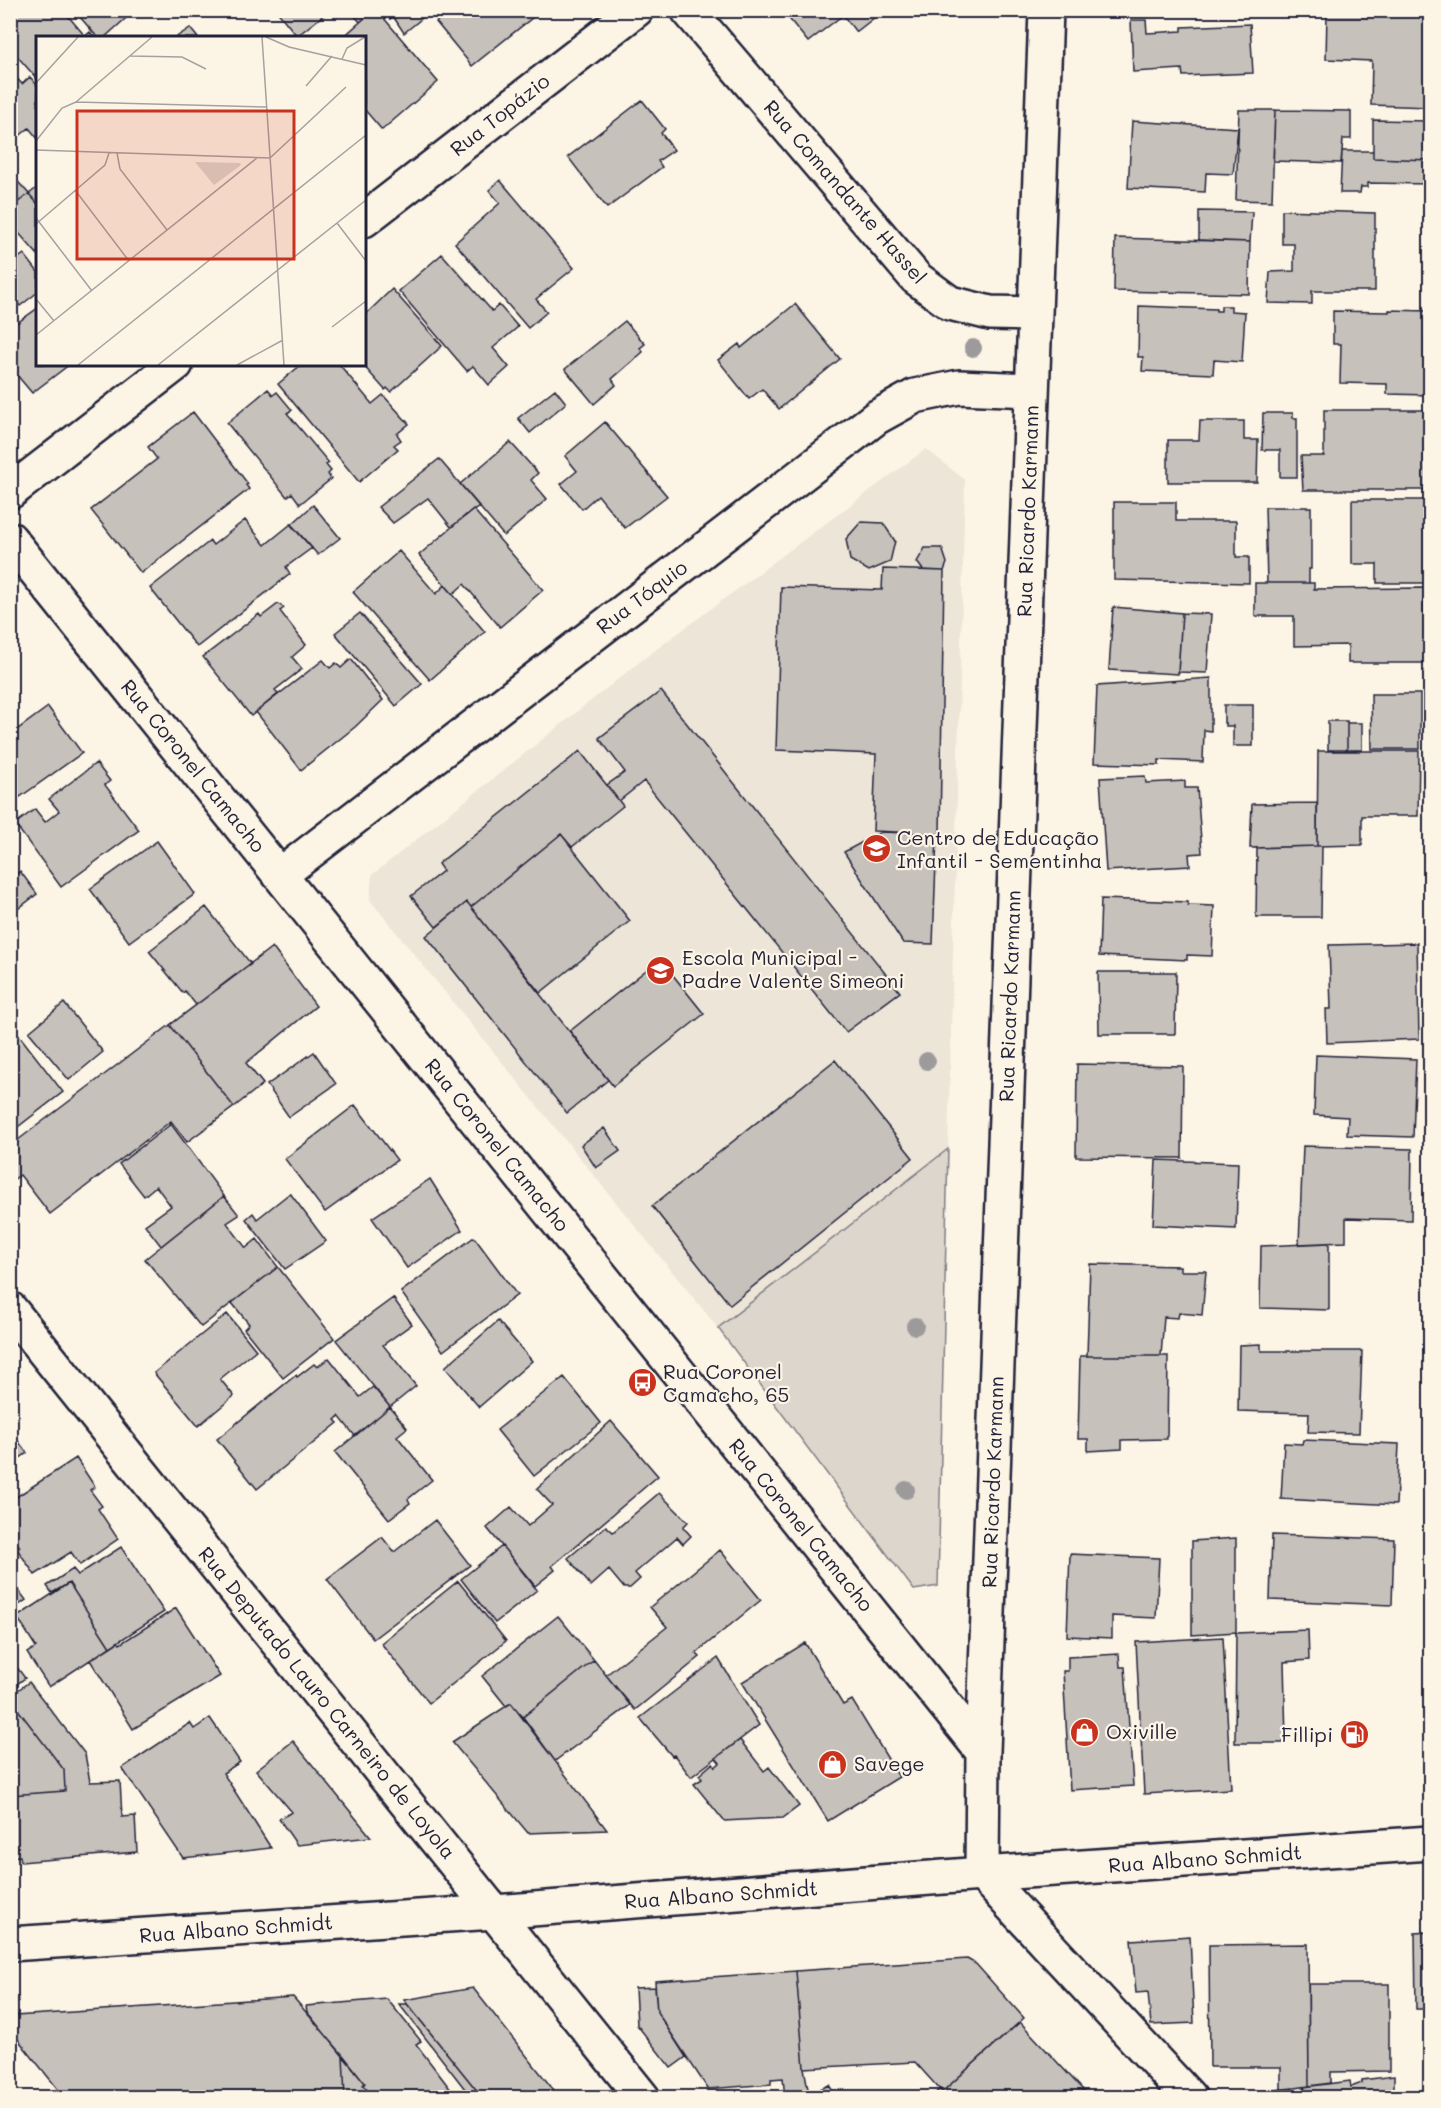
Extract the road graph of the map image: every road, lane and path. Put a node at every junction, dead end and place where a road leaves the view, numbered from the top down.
1 (636, 10) edge
2 (688, 10) edge
3 (1046, 10) edge
4 (366, 217) edge
5 (1035, 314) junction
6 (173, 366) edge
7 (1032, 390) junction
8 (10, 492) edge
9 (10, 539) edge
10 (280, 875) junction
11 (10, 1310) edge
12 (983, 1752) junction
13 (1431, 1843) edge
14 (982, 1874) junction
15 (494, 1912) junction
16 (10, 1944) edge
17 (643, 2097) edge
18 (1190, 2097) edge

1 - 4 street, Rua Topázio
2 - 5 street, Rua Comandante Hassel
3 - 5 street, Rua Ricardo Karmann
5 - 7 street, Rua Ricardo Karmann
6 - 8 street
7 - 10 street, Rua Tóquio
7 - 12 street, Rua Ricardo Karmann
9 - 10 street, Rua Coronel Camacho
10 - 12 street, Rua Coronel Camacho
11 - 15 street, Rua Deputado Lauro Carneiro de Loyola
12 - 14 street, Rua Ricardo Karmann
13 - 14 street, Rua Albano Schmidt
14 - 15 street, Rua Albano Schmidt
14 - 18 street
15 - 16 street, Rua Albano Schmidt
15 - 17 street, Rua Deputado Lauro Carneiro de Loyola

